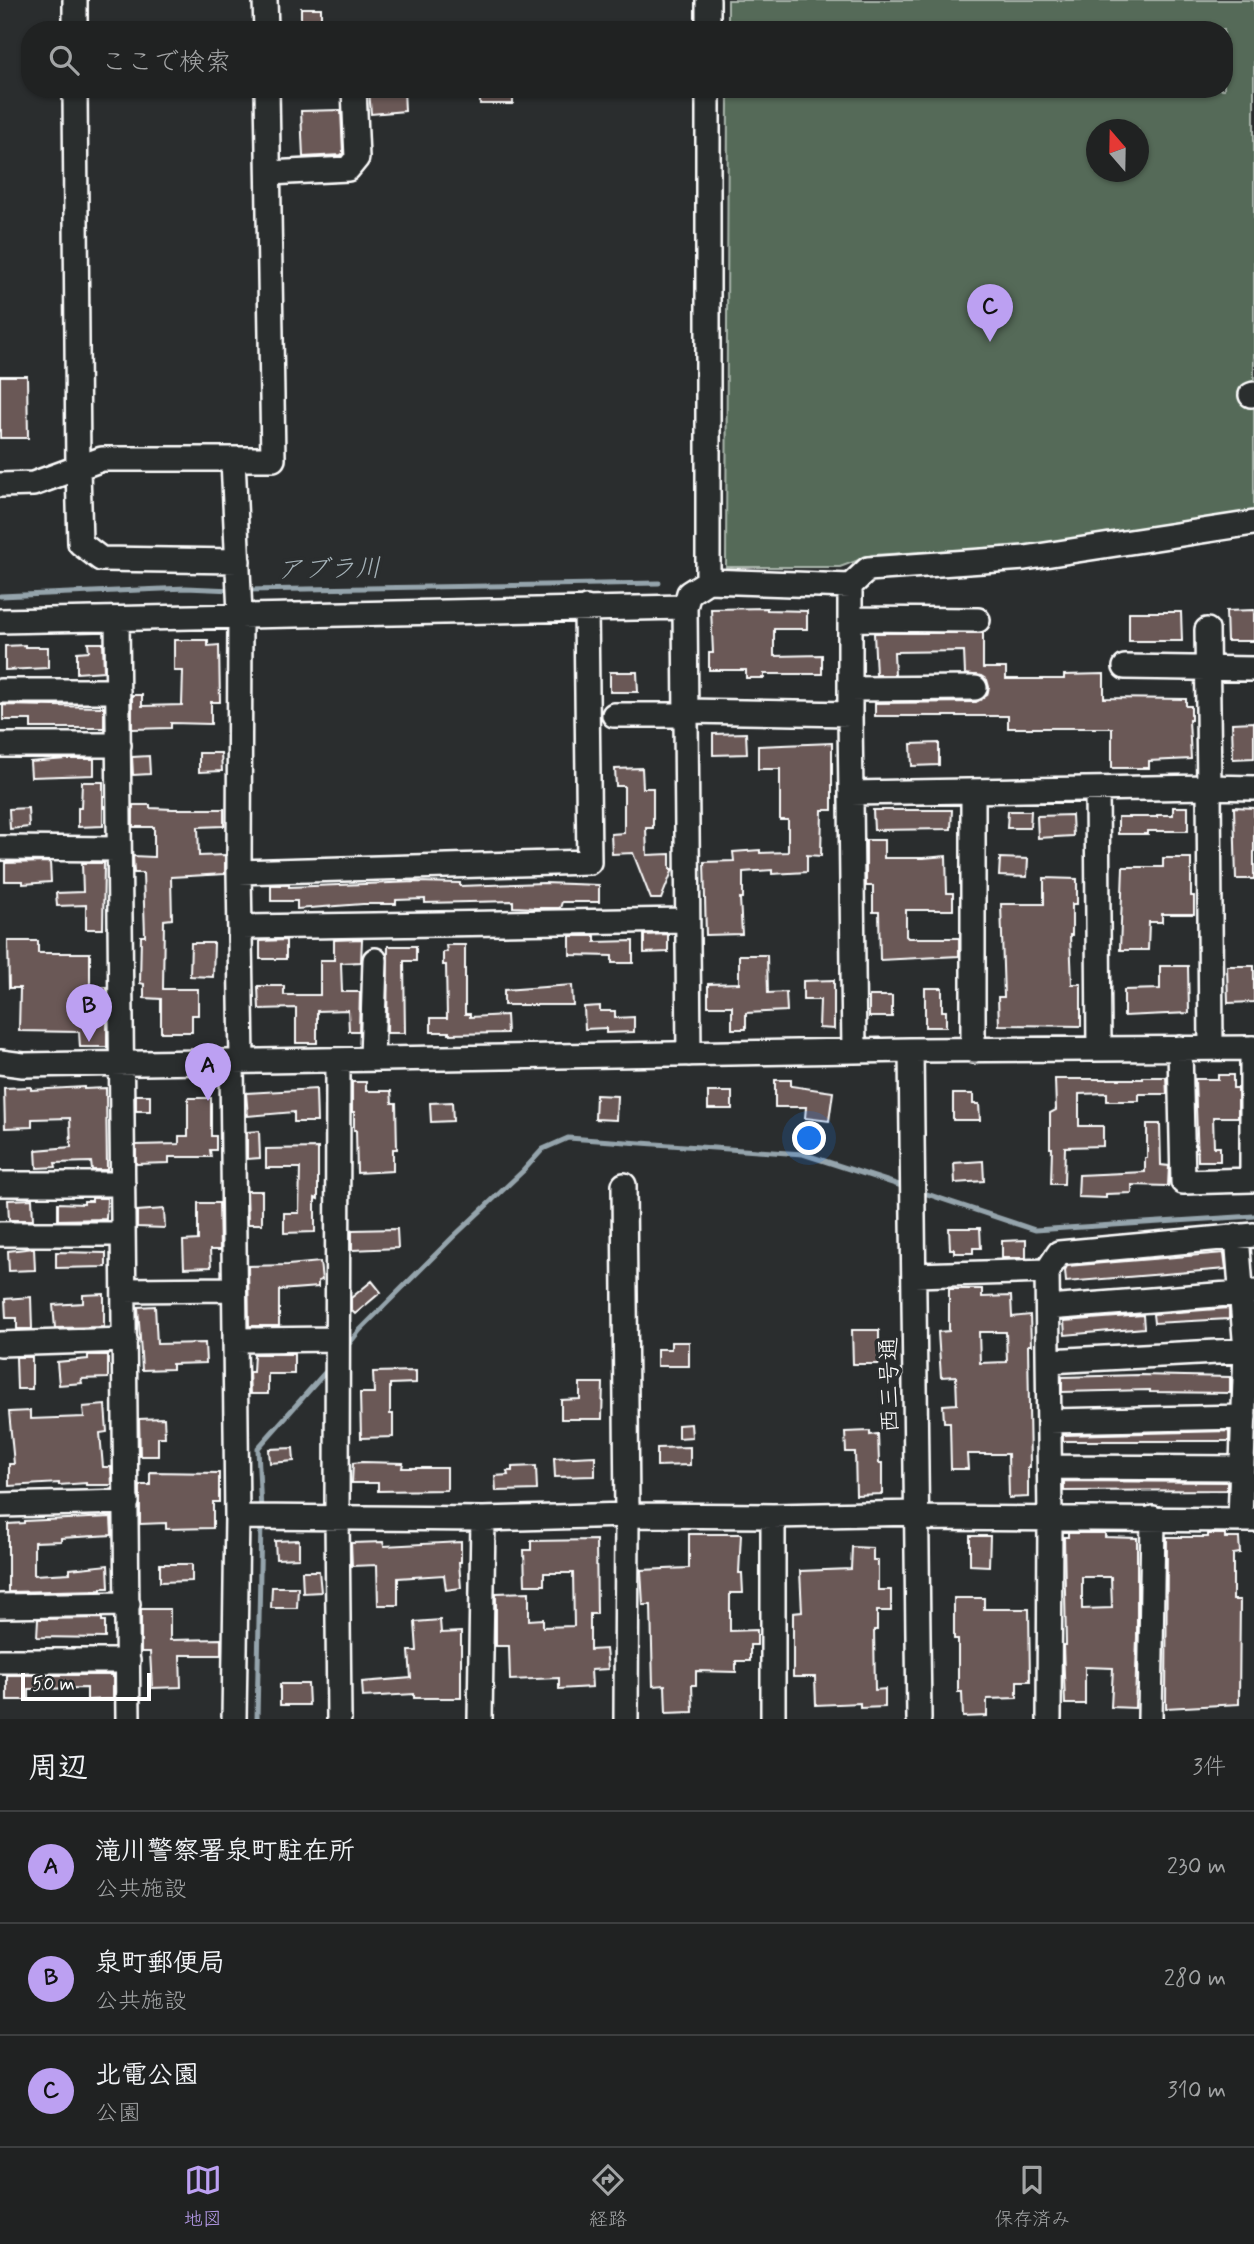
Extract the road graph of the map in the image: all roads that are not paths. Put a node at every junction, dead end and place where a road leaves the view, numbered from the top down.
1 (75, 0) edge
2 (265, 0) edge
3 (708, 0) edge
4 (75, 21) edge
5 (265, 21) edge
6 (708, 21) edge
7 (75, 98) edge
8 (267, 98) edge
9 (354, 98) edge
10 (708, 98) edge
11 (269, 173) junction
12 (233, 460) junction
13 (78, 468) junction
14 (0, 485) edge
15 (1254, 523) edge
16 (238, 561) junction
17 (708, 581) junction
18 (850, 586) junction
19 (685, 607) junction
20 (586, 608) junction
21 (240, 614) junction
22 (117, 619) junction
23 (850, 619) junction
24 (978, 620) dead end
25 (0, 621) edge
26 (1207, 631) dead end
27 (1125, 667) dead end
28 (1208, 668) junction
29 (1254, 669) edge
30 (975, 688) dead end
31 (850, 689) junction
32 (0, 691) edge
33 (118, 691) junction
34 (687, 713) junction
35 (849, 714) junction
36 (614, 715) dead end
37 (119, 744) junction
38 (0, 746) edge
39 (1209, 788) junction
40 (1254, 788) edge
41 (1097, 789) junction
42 (973, 791) junction
43 (851, 793) junction
44 (0, 848) edge
45 (120, 849) junction
46 (239, 872) junction
47 (687, 920) junction
48 (240, 928) junction
49 (375, 960) dead end
50 (1180, 1048) junction
51 (1211, 1048) junction
52 (1253, 1048) edge
53 (1099, 1049) junction
54 (911, 1050) junction
55 (854, 1051) junction
56 (973, 1051) junction
57 (689, 1054) junction
58 (372, 1059) junction
59 (338, 1060) junction
60 (237, 1061) junction
61 (0, 1062) edge
62 (122, 1063) junction
63 (0, 1184) edge
64 (123, 1184) junction
65 (624, 1185) dead end
66 (0, 1234) edge
67 (123, 1234) junction
68 (1246, 1236) edge
69 (1047, 1271) junction
70 (914, 1275) junction
71 (234, 1289) junction
72 (124, 1290) junction
73 (1248, 1293) edge
74 (1048, 1308) junction
75 (337, 1339) junction
76 (125, 1340) junction
77 (235, 1340) junction
78 (0, 1344) edge
79 (1250, 1350) edge
80 (1049, 1361) junction
81 (1244, 1418) junction
82 (1049, 1421) junction
83 (1050, 1467) junction
84 (1242, 1468) junction
85 (127, 1502) junction
86 (0, 1505) edge
87 (627, 1515) junction
88 (773, 1516) junction
89 (917, 1516) junction
90 (237, 1517) junction
91 (337, 1517) junction
92 (1050, 1517) junction
93 (1153, 1518) junction
94 (483, 1519) junction
95 (1247, 1520) edge
96 (128, 1604) junction
97 (0, 1606) edge
98 (0, 1661) edge
99 (128, 1661) junction
100 (128, 1719) edge
101 (234, 1719) edge
102 (340, 1719) edge
103 (480, 1719) edge
104 (626, 1719) edge
105 (773, 1719) edge
106 (919, 1719) edge
107 (1049, 1719) edge
108 (1150, 1719) edge

1 - 4 street
2 - 5 street
3 - 6 street
7 - 13 street
8 - 11 street
9 - 11 street
10 - 17 street
11 - 12 street
12 - 13 street
12 - 16 street
13 - 14 street
13 - 16 street
15 - 18 street
16 - 21 street
17 - 18 street
17 - 19 street
18 - 23 street
19 - 20 street
19 - 34 street
20 - 21 street
20 - 46 street
21 - 22 street
21 - 46 street
22 - 25 street
22 - 33 street
23 - 24 street
23 - 31 street
26 - 28 street
27 - 28 street
28 - 29 street
28 - 39 street
30 - 31 street
31 - 35 street
32 - 33 street
33 - 37 street
34 - 35 street
34 - 36 street
34 - 47 street
35 - 43 street
37 - 38 street
37 - 45 street
39 - 40 street
39 - 41 street
39 - 51 street
41 - 42 street
41 - 53 street
42 - 43 street
42 - 56 street
43 - 55 street
44 - 45 street
45 - 62 street
46 - 48 street
47 - 48 street
47 - 57 street
48 - 60 street
49 - 58 street
50 - 51 street
50 - 52 street
50 - 53 street
51 - 52 street
53 - 56 street
54 - 55 street
54 - 56 street
54 - 70 street, 西三号通
55 - 57 street
57 - 58 street
58 - 59 street
59 - 60 street
59 - 75 street
60 - 62 street
60 - 71 street
61 - 62 street
62 - 64 street
63 - 64 street
64 - 67 street
65 - 87 street
66 - 67 street
67 - 72 street
68 - 69 street
68 - 73 street
69 - 70 street
69 - 74 street
70 - 89 street, 西三号通
71 - 72 street
71 - 77 street
72 - 76 street
73 - 74 street
73 - 79 street
74 - 80 street
75 - 77 street
75 - 91 street
76 - 78 street
76 - 85 street
77 - 90 street
79 - 80 street
79 - 81 street
80 - 82 street
81 - 82 street
81 - 84 street
82 - 83 street
83 - 84 street
83 - 92 street
84 - 95 street
85 - 86 street
85 - 96 street
87 - 88 street
87 - 94 street
87 - 104 street
88 - 89 street
88 - 105 street
89 - 92 street
89 - 106 street, 西三号通
90 - 91 street
90 - 101 street
91 - 94 street
91 - 102 street
92 - 93 street
92 - 107 street
93 - 95 street
93 - 108 street
94 - 103 street
96 - 97 street
96 - 99 street
98 - 99 street
99 - 100 street

